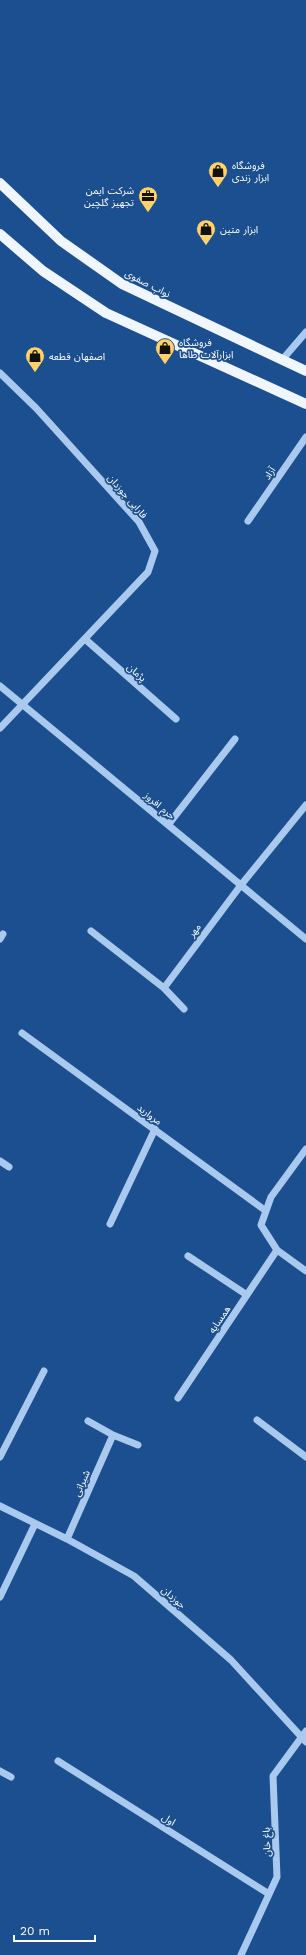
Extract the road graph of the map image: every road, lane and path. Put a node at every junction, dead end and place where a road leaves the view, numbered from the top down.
1 (0, 183) edge
2 (0, 234) edge
3 (306, 332) edge
4 (282, 360) junction
5 (306, 371) edge
6 (0, 373) edge
7 (306, 404) edge
8 (306, 437) edge
9 (248, 521) dead end
10 (85, 639) junction
11 (0, 686) edge
12 (22, 704) junction
13 (176, 719) dead end
14 (0, 728) edge
15 (235, 739) dead end
16 (306, 805) edge
17 (168, 825) junction
18 (241, 885) junction
19 (91, 931) dead end
20 (306, 939) edge
21 (164, 988) junction
22 (184, 1009) dead end
23 (22, 1033) dead end
24 (155, 1129) junction
25 (306, 1148) edge
26 (0, 1161) edge
27 (9, 1167) dead end
28 (266, 1211) junction
29 (110, 1224) dead end
30 (277, 1250) junction
31 (188, 1256) dead end
32 (306, 1271) edge
33 (247, 1295) junction
34 (44, 1371) dead end
35 (178, 1398) dead end
36 (257, 1420) dead end
37 (88, 1421) dead end
38 (113, 1435) junction
39 (138, 1445) dead end
40 (0, 1457) edge
41 (306, 1457) edge
42 (0, 1506) edge
43 (35, 1524) junction
44 (66, 1539) junction
45 (0, 1596) edge
46 (306, 1731) edge
47 (304, 1740) edge
48 (58, 1761) dead end
49 (0, 1771) edge
50 (11, 1777) dead end
51 (269, 1894) junction
52 (241, 1955) edge

1 - 4 main road, نواب صفوی
2 - 7 main road
3 - 4 street
4 - 5 main road, نواب صفوی
6 - 10 street, فارابی جوزدان
8 - 9 street, آزاد
10 - 12 street, فارابی جوزدان
10 - 13 street, پژمان
11 - 12 street, حرم افروز
12 - 14 street, فارابی جوزدان
12 - 17 street, حرم افروز
15 - 17 street
16 - 18 street, مهر
17 - 18 street, حرم افروز
18 - 20 street, حرم افروز
18 - 21 street, مهر
19 - 21 street
21 - 22 street
23 - 24 street, مروارید
24 - 28 street, مروارید
24 - 29 street
25 - 28 street
26 - 27 street
28 - 30 street
30 - 32 street
30 - 33 street, همسایه
31 - 33 street
33 - 35 street, همسایه
34 - 40 street
36 - 41 street
37 - 38 street
38 - 39 street
38 - 44 street, شیرانی
42 - 43 street, جوزدان
43 - 44 street, جوزدان
43 - 45 street
44 - 47 street, جوزدان
46 - 47 street, باغ خان
47 - 51 street, باغ خان
48 - 51 street, اول
49 - 50 street
51 - 52 street, باغ خان

